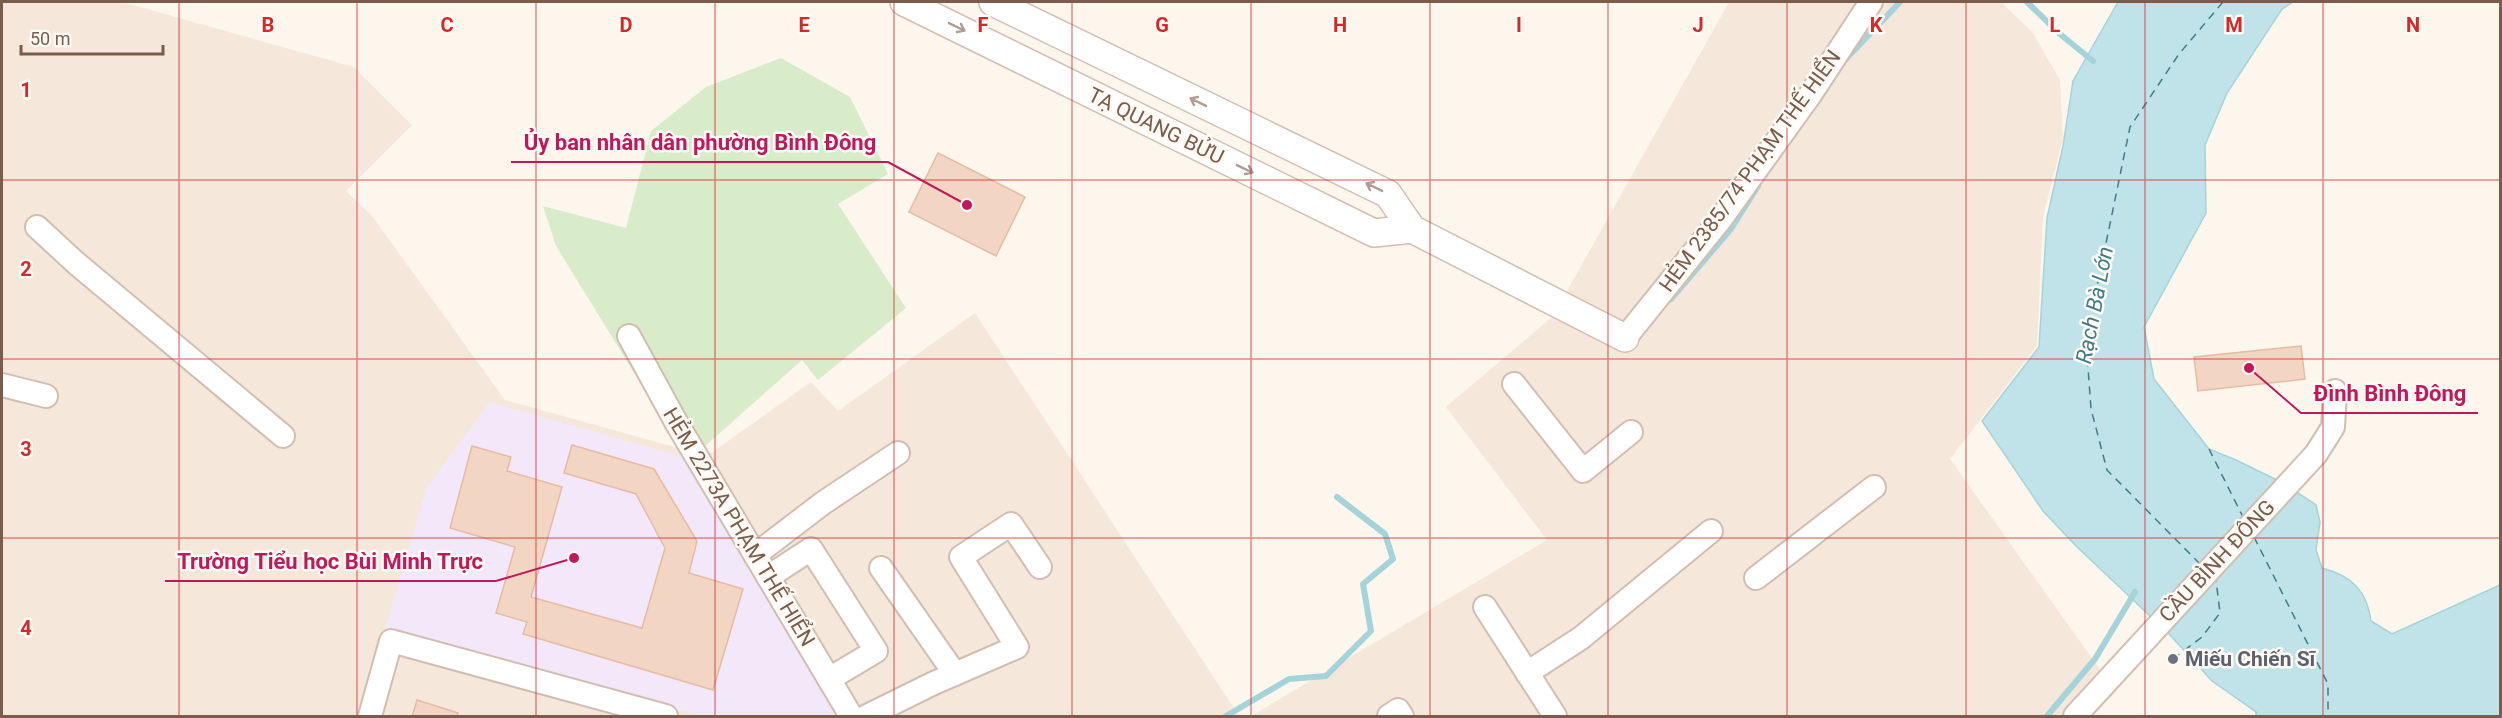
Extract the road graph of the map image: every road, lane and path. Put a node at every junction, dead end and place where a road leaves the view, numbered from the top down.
1 (904, 2) edge
2 (1871, 2) edge
3 (997, 4) edge
4 (985, 41) junction
5 (37, 226) dead end
6 (1412, 230) junction
7 (629, 336) dead end
8 (1625, 338) joint
9 (1514, 384) dead end
10 (2, 385) edge
11 (2335, 391) dead end
12 (46, 396) dead end
13 (1631, 432) dead end
14 (283, 436) dead end
15 (898, 453) dead end
16 (1874, 487) dead end
17 (1711, 531) dead end
18 (755, 555) junction
19 (1040, 567) dead end
20 (880, 568) dead end
21 (768, 577) junction
22 (1756, 578) dead end
23 (1485, 607) dead end
24 (1527, 673) junction
25 (955, 674) junction
26 (828, 679) junction
27 (370, 717) edge
28 (666, 717) edge
29 (851, 717) edge
30 (867, 717) edge
31 (1389, 717) edge
32 (1402, 717) edge
33 (1555, 717) edge
34 (2075, 717) edge

1 -> 4 street, TẠ QUANG BỬU
2 - 8 street, HẺM 2385/74 PHẠM THẾ HIỂN
3 - 4 street
6 -> 3 street, TẠ QUANG BỬU
4 -> 6 street, TẠ QUANG BỬU
5 - 14 street
6 - 8 street, TẠ QUANG BỬU
7 - 18 street, HẺM 2273A PHẠM THẾ HIỂN
9 - 13 street
10 - 12 street
11 - 34 street, CẦU BÌNH ĐÔNG
15 - 18 street
16 - 22 street
17 - 24 street
18 - 21 street, HẺM 2273A PHẠM THẾ HIỂN
19 - 25 street
20 - 25 street
21 - 26 street, HẺM 2273A PHẠM THẾ HIỂN
21 - 26 street
23 - 24 street
24 - 33 street
25 - 30 street
26 - 29 street, HẺM 2273A PHẠM THẾ HIỂN
27 - 28 street
31 - 32 street

